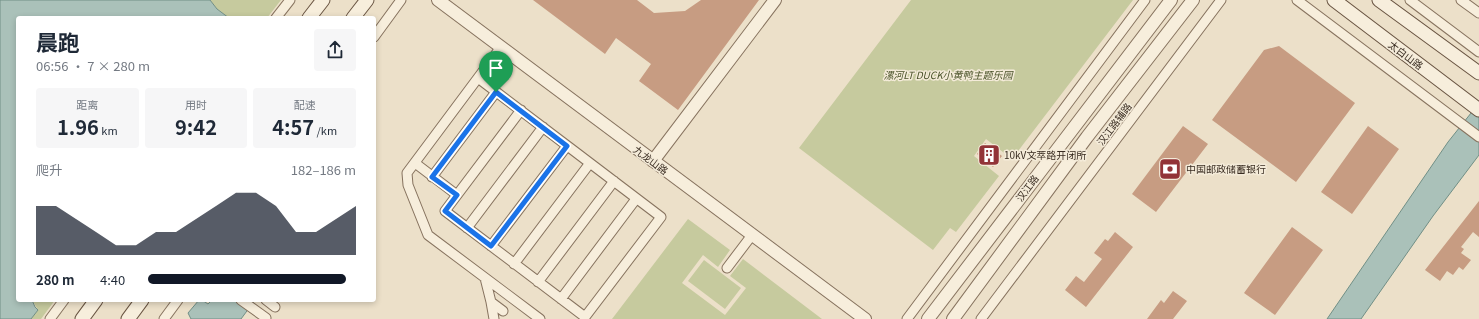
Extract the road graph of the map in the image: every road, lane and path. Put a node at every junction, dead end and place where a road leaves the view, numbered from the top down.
1 (290, 0) edge
2 (322, 0) edge
3 (367, 0) edge
4 (402, 0) edge
5 (438, 0) edge
6 (775, 0) edge
7 (1145, 0) edge
8 (1171, 0) edge
9 (1193, 0) edge
10 (1220, 0) edge
11 (1297, 0) edge
12 (1334, 0) edge
13 (1379, 0) edge
14 (1410, 0) edge
15 (1461, 0) edge
16 (1479, 13) edge
17 (278, 16) edge
18 (310, 16) edge
19 (355, 16) edge
20 (376, 34) edge
21 (501, 47) junction
22 (1479, 52) edge
23 (1479, 73) edge
24 (478, 78) junction
25 (496, 92) junction
26 (1474, 106) edge
27 (520, 110) junction
28 (543, 128) junction
29 (1479, 136) edge
30 (567, 146) junction
31 (654, 161) junction
32 (415, 163) junction
33 (590, 163) junction
34 (432, 177) junction
35 (614, 182) junction
36 (457, 195) junction
37 (636, 198) junction
38 (468, 228) junction
39 (752, 235) junction
40 (491, 246) junction
41 (514, 264) junction
42 (727, 268) dead end
43 (485, 278) junction
44 (538, 282) junction
45 (561, 299) junction
46 (63, 302) edge
47 (95, 302) edge
48 (141, 302) edge
49 (177, 302) edge
50 (244, 302) edge
51 (269, 302) edge
52 (491, 302) junction
53 (275, 307) dead end
54 (503, 311) dead end
55 (266, 318) edge
56 (50, 319) edge
57 (82, 319) edge
58 (128, 319) edge
59 (164, 319) edge
60 (494, 319) edge
61 (540, 319) edge
62 (865, 319) edge
63 (907, 319) edge
64 (928, 319) edge
65 (953, 319) edge
66 (981, 319) edge

1 - 17 street
2 - 18 main road
3 - 19 main road
4 - 20 street
5 - 21 street, 九龙山路
6 - 31 street
7 - 63 street
8 - 64 street, 汉江路
9 - 65 street, 汉江路
10 - 66 street, 汉江路辅路
11 - 29 street
12 - 26 main road, 太白山路
13 - 23 main road
14 - 22 street
15 - 16 street
21 - 24 street
21 - 31 street, 九龙山路
24 - 25 street
24 - 32 street
25 - 27 street
25 - 34 street
27 - 28 street
27 - 36 street
28 - 30 street
28 - 38 street
30 - 33 street
30 - 40 street
31 - 39 street, 九龙山路
32 - 34 street
32 - 43 street
33 - 35 street
33 - 41 street
34 - 36 street
35 - 37 street
35 - 44 street
36 - 38 street
37 - 45 street
37 - 45 street
38 - 40 street
39 - 42 street
39 - 62 street, 九龙山路
40 - 41 street
41 - 44 street
43 - 52 street
43 - 61 street
44 - 45 street
46 - 56 street
47 - 57 main road
48 - 58 main road
49 - 59 street
50 - 55 street
51 - 53 street
52 - 54 street
52 - 60 street

